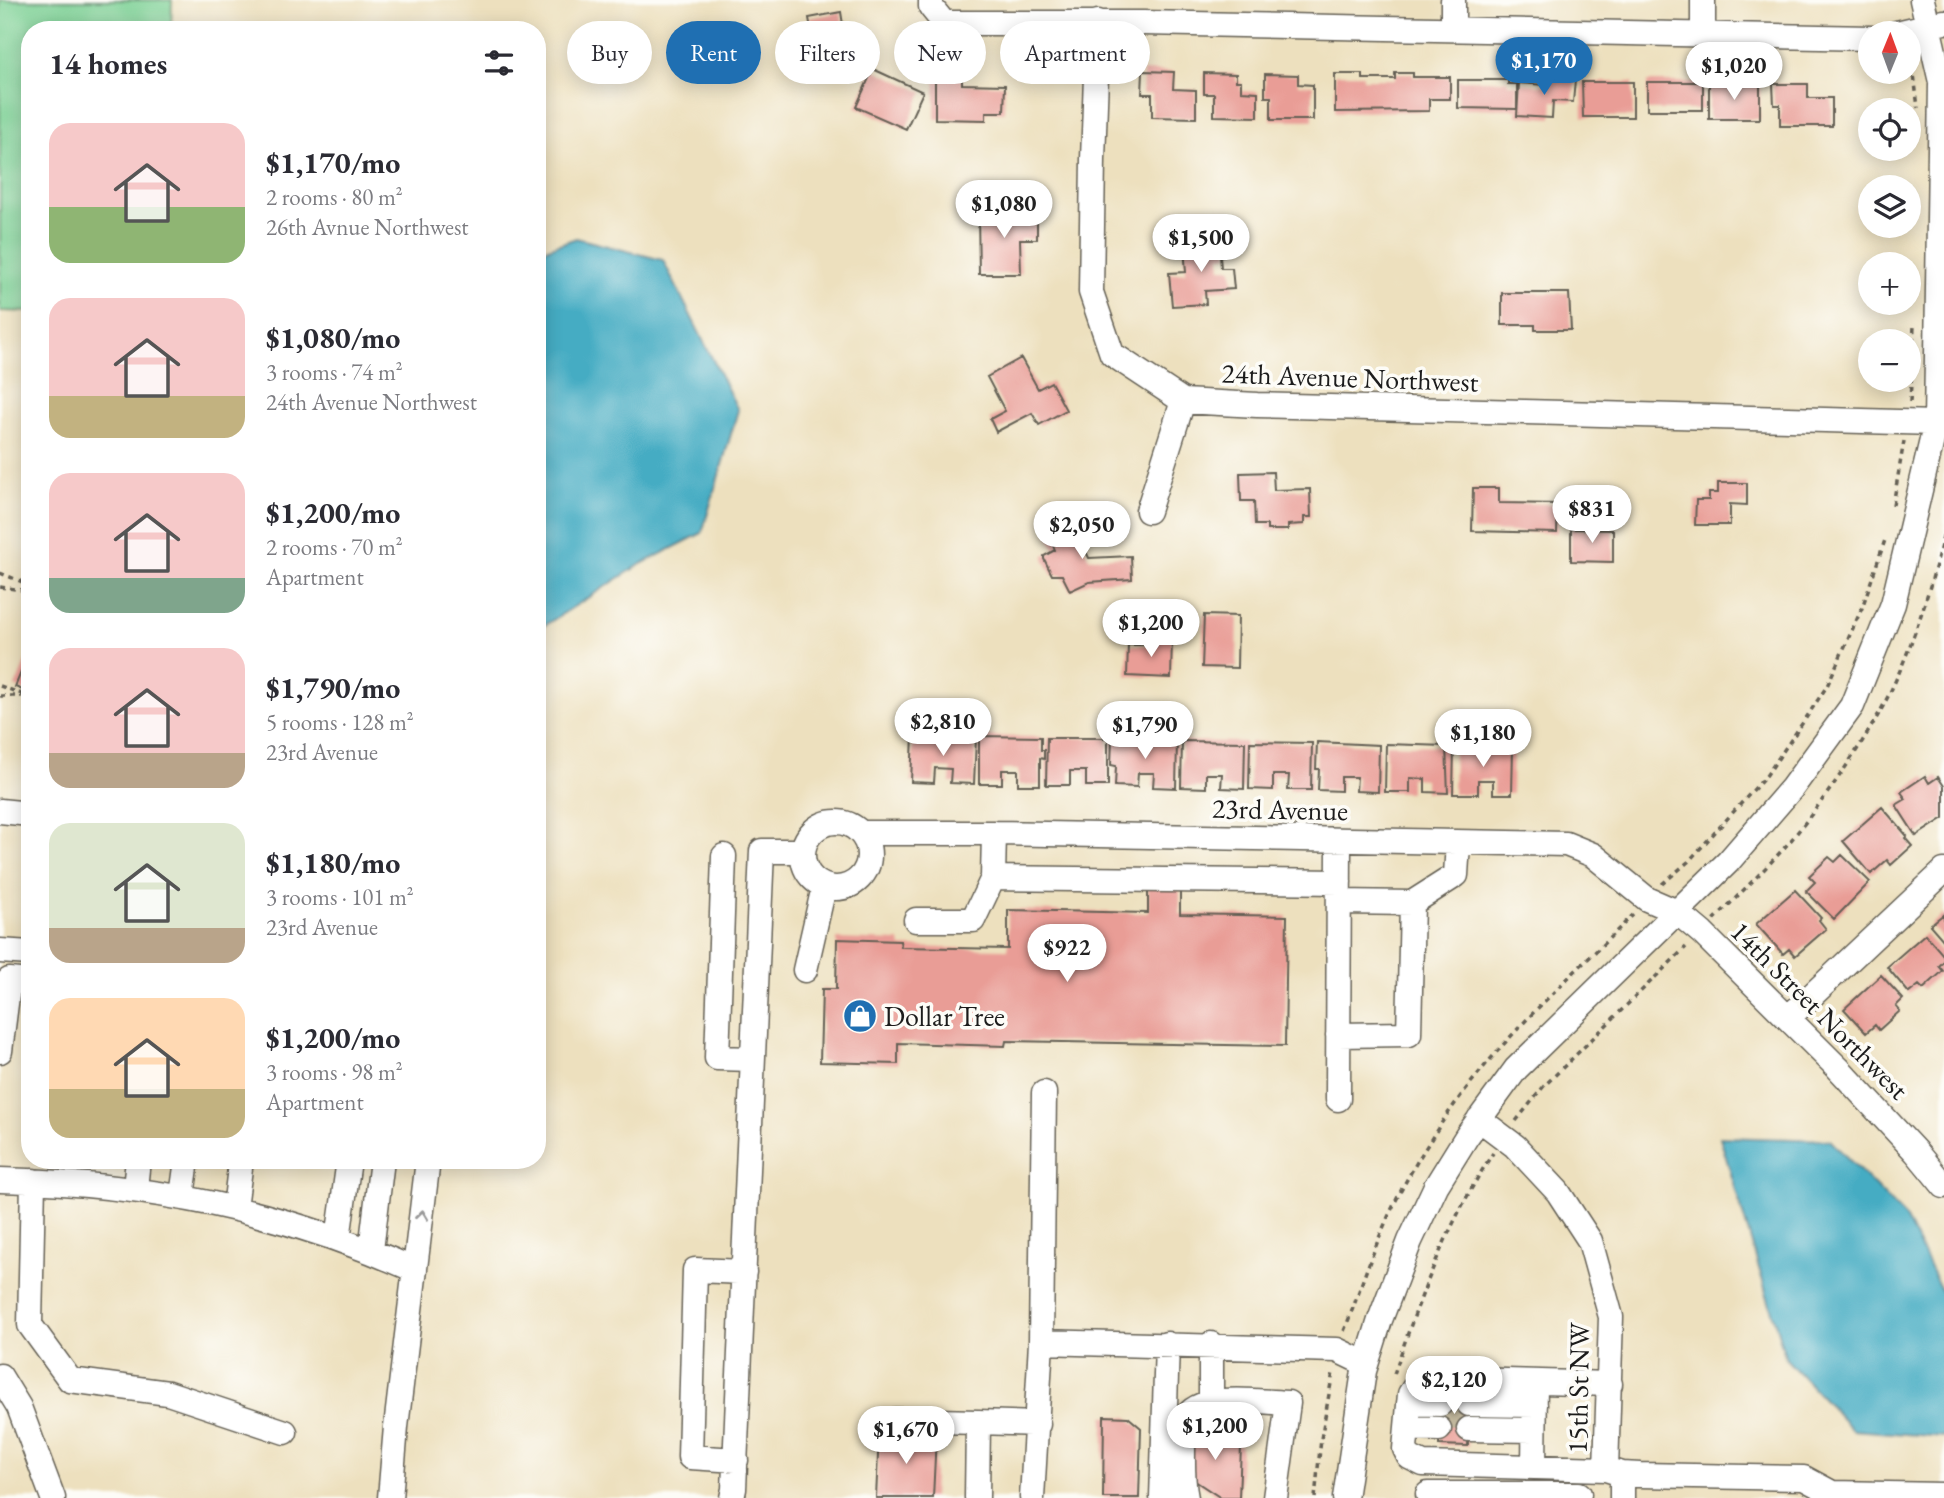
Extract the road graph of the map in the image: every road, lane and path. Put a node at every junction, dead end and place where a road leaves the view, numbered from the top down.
1 (931, 0) edge
2 (1454, 0) edge
3 (1703, 0) edge
4 (1922, 0) edge
5 (1000, 23) edge
6 (1150, 23) edge
7 (1936, 23) edge
8 (1453, 29) junction
9 (1703, 34) junction
10 (1858, 38) edge
11 (1096, 84) edge
12 (1915, 322) dead end
13 (1183, 401) junction
14 (1907, 422) junction
15 (1936, 423) junction
16 (1892, 510) dead end
17 (1148, 511) dead end
18 (1944, 532) edge
19 (1886, 536) dead end
20 (0, 573) edge
21 (21, 581) edge
22 (0, 587) edge
23 (21, 590) edge
24 (0, 686) edge
25 (21, 694) edge
26 (0, 696) edge
27 (21, 696) edge
28 (0, 811) edge
29 (21, 813) edge
30 (862, 833) junction
31 (994, 833) junction
32 (1339, 840) junction
33 (1458, 843) junction
34 (803, 851) junction
35 (724, 856) dead end
36 (1944, 871) edge
37 (993, 878) junction
38 (824, 887) junction
39 (1339, 892) junction
40 (1647, 899) junction
41 (1412, 903) junction
42 (1676, 912) junction
43 (916, 920) dead end
44 (1702, 933) junction
45 (0, 951) edge
46 (21, 952) edge
47 (805, 970) dead end
48 (21, 981) edge
49 (1788, 1018) junction
50 (1338, 1034) junction
51 (0, 1051) edge
52 (752, 1059) junction
53 (1044, 1093) dead end
54 (1338, 1099) dead end
55 (1479, 1119) junction
56 (1503, 1137) junction
57 (137, 1169) edge
58 (186, 1169) edge
59 (241, 1169) edge
60 (348, 1169) edge
61 (381, 1169) edge
62 (428, 1169) edge
63 (0, 1180) edge
64 (33, 1181) junction
65 (1944, 1186) edge
66 (135, 1188) junction
67 (182, 1196) junction
68 (235, 1208) junction
69 (338, 1239) junction
70 (371, 1250) junction
71 (415, 1270) junction
72 (744, 1272) junction
73 (1041, 1342) junction
74 (1167, 1344) junction
75 (1211, 1345) junction
76 (1337, 1350) junction
77 (1366, 1364) junction
78 (1394, 1374) dead end
79 (0, 1376) edge
80 (1610, 1384) junction
81 (1211, 1401) junction
82 (1535, 1408) junction
83 (1439, 1417) tunnel mouth
84 (1469, 1417) tunnel mouth
85 (895, 1420) dead end
86 (978, 1422) junction
87 (1038, 1424) junction
88 (1407, 1424) junction
89 (285, 1432) dead end
90 (736, 1460) junction
91 (1429, 1464) junction
92 (1534, 1467) junction
93 (1579, 1468) junction
94 (1617, 1480) edge
95 (1833, 1495) edge
96 (1944, 1495) edge
97 (1428, 1496) edge
98 (1579, 1496) edge
99 (1883, 1496) edge
100 (1551, 1497) edge
101 (53, 1498) edge
102 (390, 1498) edge
103 (732, 1498) edge
104 (977, 1498) edge
105 (1032, 1498) edge
106 (1162, 1498) edge
107 (1186, 1498) edge
108 (1275, 1498) edge
109 (1315, 1498) edge
110 (1345, 1498) edge

1 - 5 street
2 - 8 street
3 - 9 street
4 - 7 street
6 - 8 street
7 - 15 street
8 - 9 street
9 - 10 street
11 - 13 street, 24th Avenue Northwest
12 - 14 path
13 - 14 street, 24th Avenue Northwest
13 - 17 street
14 - 15 street, 24th Avenue Northwest
14 - 16 path
15 - 42 street
18 - 44 path
19 - 40 path
20 - 21 path
22 - 23 path
24 - 25 path
26 - 27 path
28 - 29 street
30 - 31 street, 23rd Avenue
30 - 34 street
30 - 38 street
31 - 32 street, 23rd Avenue
31 - 37 street
32 - 33 street, 23rd Avenue
32 - 39 street
33 - 40 street, 23rd Avenue
33 - 41 street
34 - 38 street
34 - 52 street
35 - 52 street
36 - 49 street
37 - 39 street
37 - 43 street
38 - 47 street
39 - 41 street
39 - 50 street
40 - 42 street, 23rd Avenue
40 - 76 path
41 - 50 street
42 - 44 street, 14th Street Northwest
42 - 55 street
44 - 49 street, 14th Street Northwest
44 - 56 path
45 - 46 street
48 - 51 street
49 - 65 street, 14th Street Northwest
50 - 54 street
52 - 72 street
53 - 73 street
55 - 56 street, 15th St NW
55 - 77 street
56 - 78 path
56 - 80 street, 15th St NW
57 - 66 street
58 - 67 street
59 - 68 street
60 - 69 street
61 - 70 street
71 -> 62 street
63 - 64 street
64 - 66 street
64 - 89 street
66 - 67 street
67 - 68 street
68 - 69 street
69 - 70 street
70 - 71 street
71 - 102 street
72 - 90 street
72 - 90 street
73 - 74 street
73 - 87 street
74 - 75 street
74 - 106 street
75 - 76 street
75 - 81 street
76 - 77 street
76 - 109 path
77 - 110 street
79 - 101 street
80 - 82 street
80 - 94 street, 15th St NW
81 - 107 street
81 - 108 street
82 - 84 street
82 - 88 street
82 - 92 street
83 - 88 street
85 - 86 street
86 - 87 street
86 - 104 street
87 - 105 street
88 - 91 street
90 - 103 street
91 - 92 street
91 - 97 street
92 - 93 street
93 - 94 street
93 - 98 street
94 - 95 street, 15th St NW
95 - 99 street
96 - 99 street
97 - 100 street
98 - 100 street

